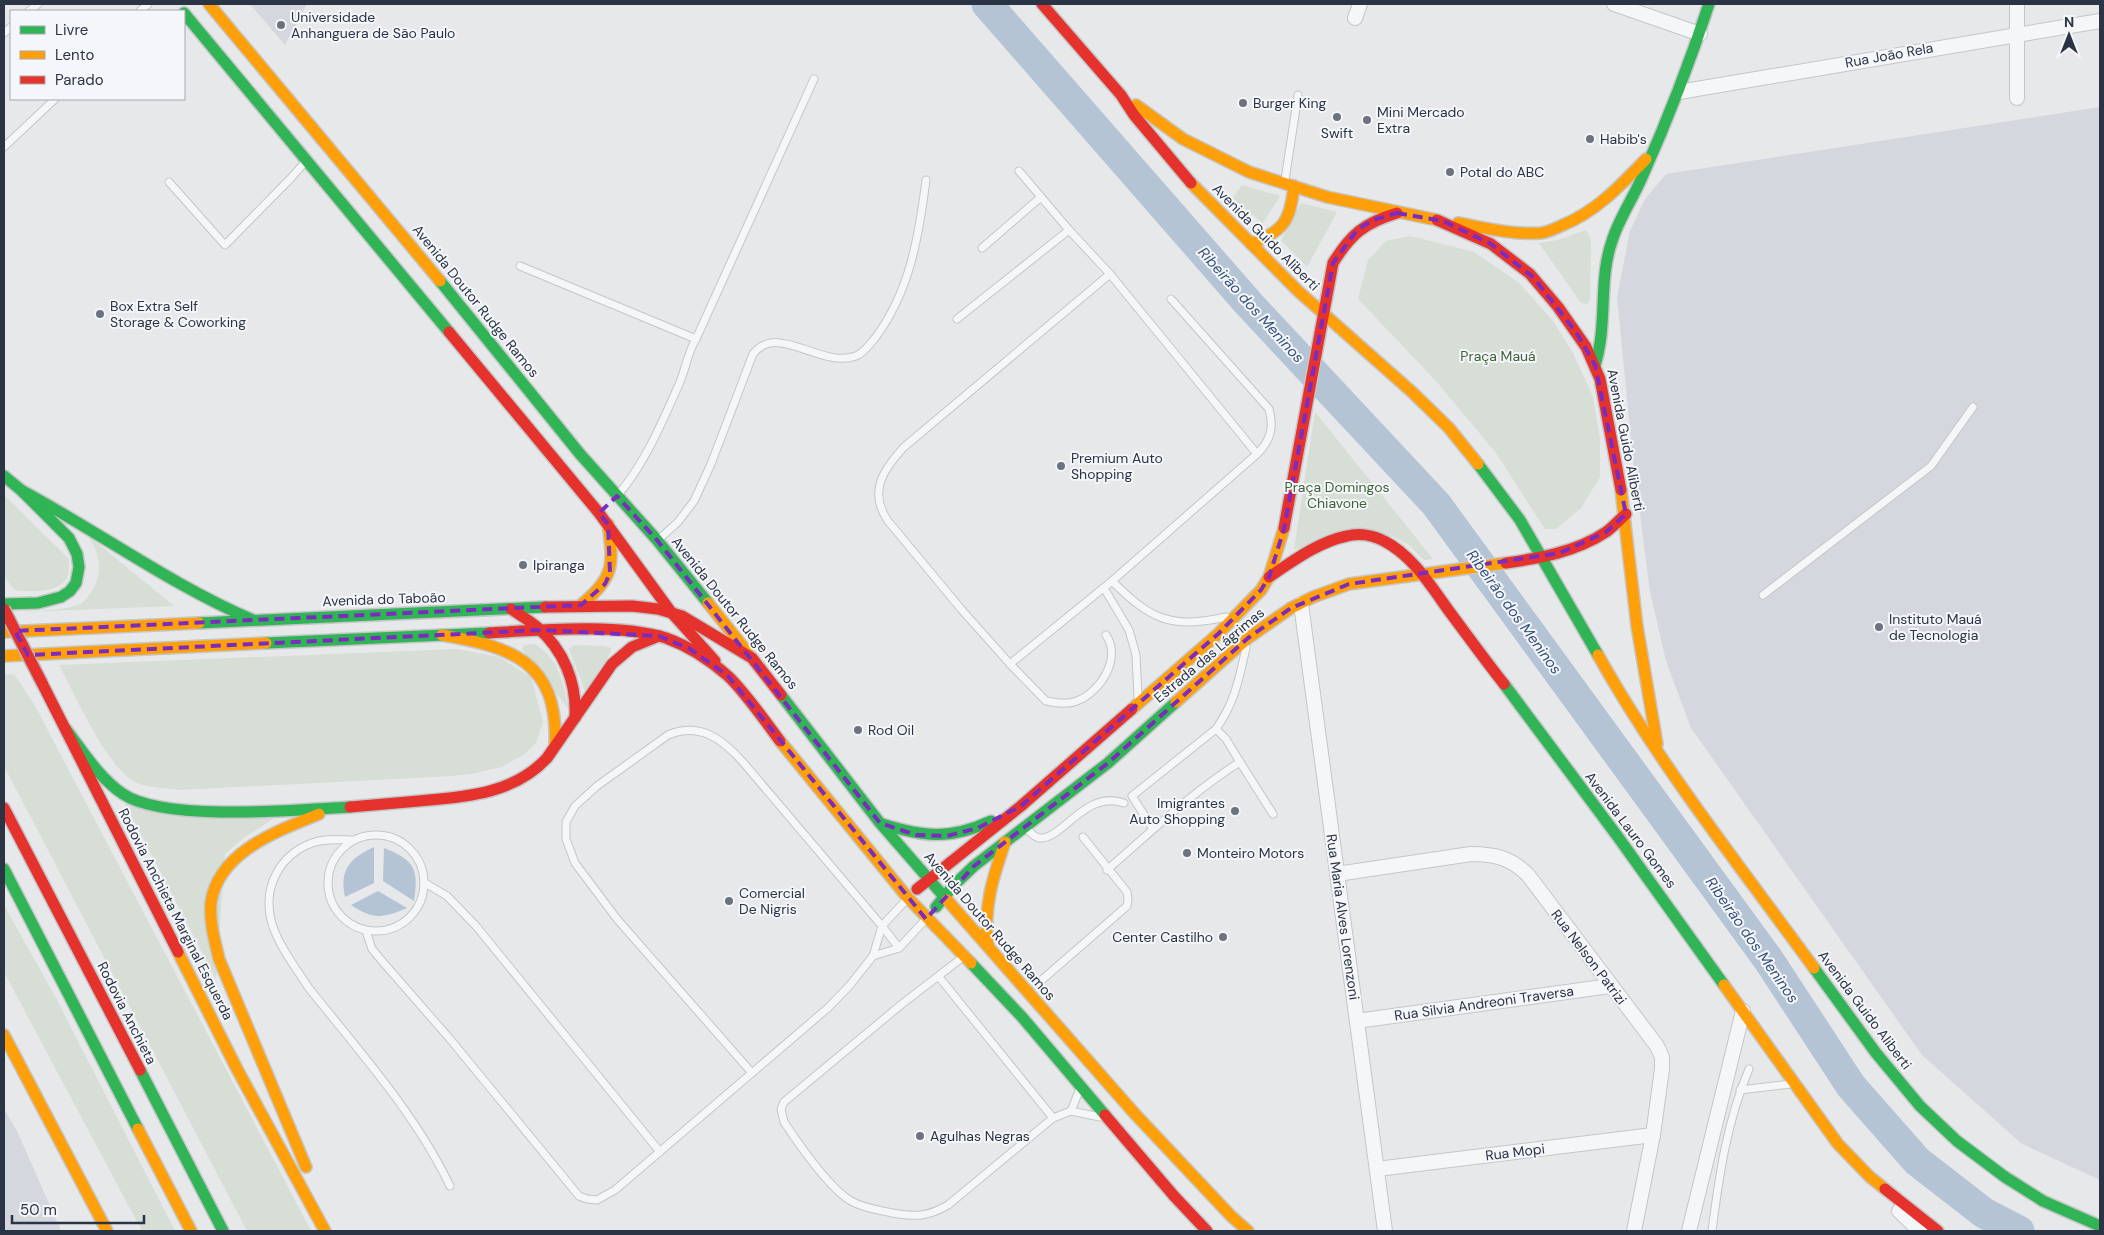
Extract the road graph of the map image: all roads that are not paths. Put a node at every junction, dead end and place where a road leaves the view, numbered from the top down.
1 (209, 4) edge
2 (1042, 4) edge
3 (1360, 4) edge
4 (1614, 4) edge
5 (1709, 4) edge
6 (2017, 4) edge
7 (185, 14) edge
8 (1356, 18) dead end
9 (2100, 21) edge
10 (1700, 34) junction
11 (2018, 34) junction
12 (814, 79) dead end
13 (1679, 92) junction
14 (1121, 95) junction
15 (1298, 95) dead end
16 (2017, 98) dead end
17 (54, 100) edge
18 (4, 147) edge
19 (1652, 153) junction
20 (306, 161) junction
21 (1019, 171) dead end
22 (926, 180) dead end
23 (169, 182) dead end
24 (1289, 185) junction
25 (1041, 197) junction
26 (1397, 213) junction
27 (1444, 221) junction
28 (1069, 230) junction
29 (1251, 244) junction
30 (982, 248) dead end
31 (520, 266) dead end
32 (1110, 274) junction
33 (1171, 299) dead end
34 (1324, 313) junction
35 (957, 320) dead end
36 (696, 339) junction
37 (1595, 365) junction
38 (1973, 407) dead end
39 (1257, 454) junction
40 (4, 476) edge
41 (21, 490) junction
42 (608, 504) junction
43 (1626, 514) junction
44 (608, 524) junction
45 (657, 540) junction
46 (1543, 556) junction
47 (1422, 575) junction
48 (1269, 577) junction
49 (1112, 581) junction
50 (1104, 588) junction
51 (1763, 595) dead end
52 (4, 604) edge
53 (1301, 604) junction
54 (581, 605) junction
55 (4, 609) edge
56 (511, 609) junction
57 (671, 612) junction
58 (1239, 614) junction
59 (253, 620) junction
60 (541, 630) junction
61 (4, 632) edge
62 (442, 635) junction
63 (1106, 635) dead end
64 (659, 636) junction
65 (1248, 638) junction
66 (4, 656) edge
67 (752, 658) junction
68 (1010, 664) junction
69 (728, 676) junction
70 (1139, 702) junction
71 (575, 718) junction
72 (65, 728) junction
73 (1216, 728) junction
74 (555, 745) junction
75 (1659, 754) junction
76 (1240, 762) junction
77 (1124, 803) dead end
78 (1021, 806) junction
79 (4, 808) edge
80 (331, 809) junction
81 (1273, 814) dead end
82 (880, 823) junction
83 (1026, 828) junction
84 (1153, 830) junction
85 (1083, 837) dead end
86 (354, 840) junction
87 (1005, 842) junction
88 (4, 869) edge
89 (1107, 870) junction
90 (1337, 874) junction
91 (928, 879) junction
92 (425, 883) junction
93 (945, 897) junction
94 (908, 898) junction
95 (926, 918) junction
96 (882, 926) junction
97 (366, 931) junction
98 (988, 945) junction
99 (899, 948) junction
100 (873, 956) junction
101 (963, 957) junction
102 (939, 977) junction
103 (1036, 985) dead end
104 (1610, 986) junction
105 (1743, 1011) junction
106 (1357, 1021) junction
107 (4, 1035) edge
108 (1749, 1069) dead end
109 (9, 1072) dead end
110 (752, 1073) junction
111 (1794, 1084) junction
112 (1080, 1087) junction
113 (1740, 1090) junction
114 (1071, 1111) junction
115 (43, 1112) junction
116 (1053, 1118) junction
117 (1107, 1118) junction
118 (1653, 1135) junction
119 (64, 1149) junction
120 (660, 1152) junction
121 (1377, 1169) junction
122 (1870, 1177) junction
123 (450, 1186) dead end
124 (84, 1205) dead end
125 (2100, 1226) edge
126 (107, 1231) edge
127 (190, 1231) edge
128 (223, 1231) edge
129 (325, 1231) edge
130 (333, 1231) edge
131 (1207, 1231) edge
132 (1248, 1231) edge
133 (1385, 1231) edge
134 (1634, 1231) edge
135 (1690, 1231) edge
136 (1712, 1231) edge
137 (1920, 1231) edge
138 (1938, 1231) edge

1 - 42 main road, Avenida Doutor Rudge Ramos
2 - 14 main road, Avenida Guido Aliberti
3 - 8 street
4 - 10 street
5 - 10 main road
6 - 11 street
7 - 20 main road, Avenida Doutor Rudge Ramos
9 - 11 street, Rua João Rela
10 - 13 main road
11 - 13 street, Rua João Rela
11 - 16 street
12 - 36 lane
13 - 19 main road
14 - 24 main road, Avenida Guido Aliberti
14 - 29 main road, Avenida Guido Aliberti
15 - 24 lane
17 - 18 lane
19 - 27 main road
19 - 37 main road
20 - 23 lane
20 - 42 main road, Avenida Doutor Rudge Ramos
21 - 25 lane
22 - 45 lane
24 - 26 main road, Avenida Guido Aliberti
24 - 29 main road
25 - 28 lane
25 - 30 lane
26 - 27 main road, Avenida Guido Aliberti
26 - 34 main road, Estrada das Lágrimas
27 - 37 main road, Avenida Guido Aliberti
28 - 32 lane
28 - 35 lane
29 - 34 main road, Avenida Guido Aliberti
31 - 36 lane
32 - 39 lane
32 - 68 lane
33 - 39 lane
34 - 46 main road, Avenida Guido Aliberti
34 - 48 main road, Estrada das Lágrimas
36 - 42 lane
37 - 43 main road, Avenida Guido Aliberti
38 - 51 lane
39 - 49 lane
40 - 41 main road
41 - 52 main road
41 - 59 main road
42 - 44 main road, Avenida Doutor Rudge Ramos
42 - 45 main road, Avenida Doutor Rudge Ramos
43 - 46 main road, Estrada das Lágrimas
43 - 75 main road, Avenida Guido Aliberti
44 - 54 main road
44 - 57 main road, Avenida Doutor Rudge Ramos
45 - 67 main road, Avenida Doutor Rudge Ramos
46 - 47 main road, Estrada das Lágrimas
46 - 75 main road, Avenida Guido Aliberti
47 - 48 main road, Avenida Lauro Gomes
47 - 53 main road, Estrada das Lágrimas
47 - 105 main road, Avenida Lauro Gomes
48 - 58 main road, Estrada das Lágrimas
49 - 50 lane
49 - 58 lane
50 - 68 lane
50 - 70 lane
53 - 65 main road, Estrada das Lágrimas
53 - 90 street, Rua Maria Alves Lorenzoni
54 - 56 main road, Avenida do Taboão
54 - 57 main road, Avenida do Taboão
55 - 72 main road, Rodovia Anchieta Marginal Esquerda, bridge
56 - 59 main road, Avenida do Taboão
56 - 60 main road
57 - 67 main road, Avenida do Taboão
57 - 69 main road, Avenida Doutor Rudge Ramos
58 - 70 main road, Estrada das Lágrimas
59 - 61 main road, Avenida do Taboão
60 - 62 main road
60 - 64 main road
60 - 71 main road
62 - 66 main road
62 - 74 main road
63 - 68 lane
64 - 69 main road
64 - 71 main road
65 - 73 lane
65 - 83 main road, Estrada das Lágrimas
67 - 82 main road, Avenida Doutor Rudge Ramos
69 - 94 main road, Avenida Doutor Rudge Ramos
70 - 78 main road, Estrada das Lágrimas
71 - 74 main road
72 - 80 main road
72 - 129 main road, Rodovia Anchieta Marginal Esquerda
73 - 76 lane
73 - 84 lane
74 - 80 main road
75 - 125 main road, Avenida Guido Aliberti
76 - 81 lane
76 - 84 lane
77 - 83 lane
78 - 82 main road
78 - 91 main road, Estrada das Lágrimas
79 - 128 main road, Rodovia Anchieta
80 - 130 main road
82 - 91 main road, Avenida Doutor Rudge Ramos
83 - 87 main road, Estrada das Lágrimas
84 - 89 lane
85 - 89 lane
86 - 92 lane
86 - 97 lane
86 - 123 lane
87 - 93 main road, Estrada das Lágrimas
87 - 98 main road
88 - 127 main road
89 - 103 lane
90 - 104 street, Rua Nelson Patrizi
90 - 106 street, Rua Maria Alves Lorenzoni
91 - 93 main road, Avenida Doutor Rudge Ramos
91 - 94 main road, Estrada das Lágrimas
92 - 97 lane
92 - 120 lane
93 - 95 main road, Estrada das Lágrimas
93 - 98 main road, Avenida Doutor Rudge Ramos
94 - 95 main road, Avenida Doutor Rudge Ramos
94 - 96 lane
95 - 99 lane
95 - 101 main road, Avenida Doutor Rudge Ramos
96 - 99 lane
96 - 100 lane
96 - 110 lane
97 - 120 lane
98 - 132 main road, Avenida Doutor Rudge Ramos
99 - 100 lane
100 - 110 lane
101 - 102 lane
101 - 112 main road, Avenida Doutor Rudge Ramos
102 - 116 lane
102 - 116 lane
104 - 106 street, Rua Silvia Andreoni Traversa
104 - 118 street, Rua Nelson Patrizi
105 - 111 main road, Avenida Lauro Gomes
105 - 135 street
106 - 121 street, Rua Maria Alves Lorenzoni
107 - 115 main road
108 - 113 lane
109 - 115 main road
110 - 120 lane
111 - 113 lane
111 - 122 main road, Avenida Lauro Gomes
112 - 114 lane
112 - 117 main road, Avenida Doutor Rudge Ramos
113 - 136 lane
114 - 116 lane
114 - 117 lane
115 - 119 main road
117 - 131 main road, Avenida Doutor Rudge Ramos
118 - 121 street, Rua Mopi
118 - 134 street, Rua Nelson Patrizi
119 - 124 lane
119 - 126 main road
121 - 133 street, Rua Maria Alves Lorenzoni
122 - 137 street
122 - 138 main road, Avenida Lauro Gomes

